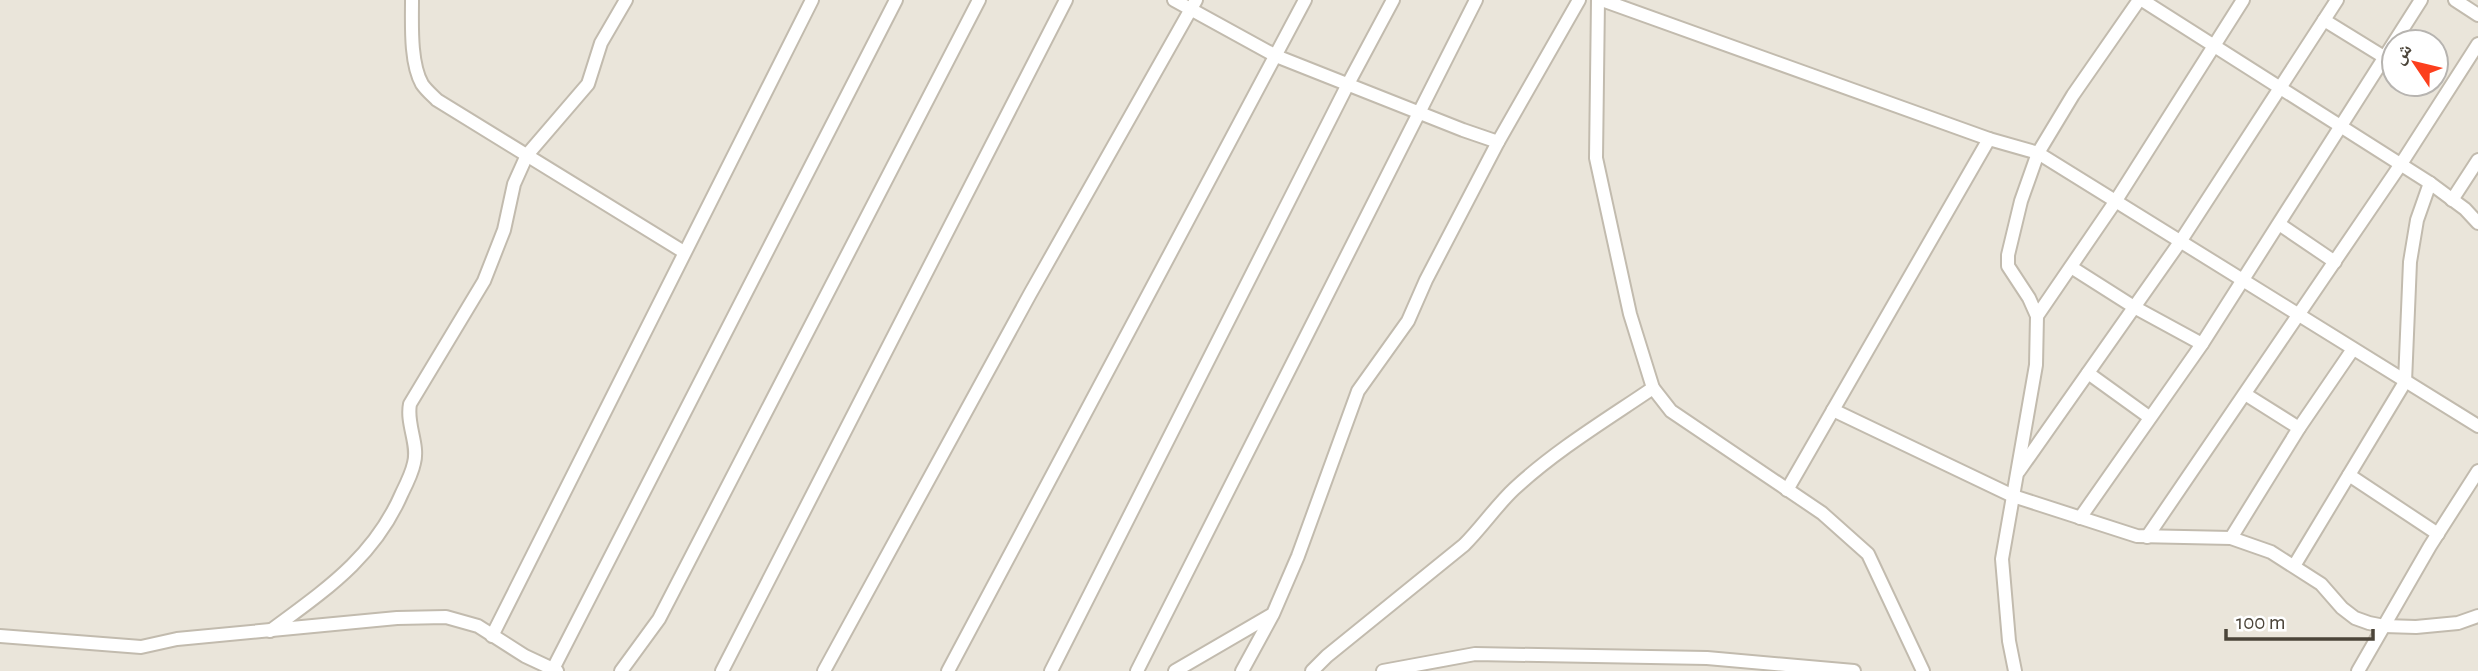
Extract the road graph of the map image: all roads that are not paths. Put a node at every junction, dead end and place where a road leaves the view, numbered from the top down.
1 (412, 0) edge
2 (626, 0) edge
3 (813, 0) edge
4 (896, 0) edge
5 (979, 0) edge
6 (1066, 0) edge
7 (1174, 0) edge
8 (1305, 0) edge
9 (1393, 0) edge
10 (1476, 0) edge
11 (1562, 0) edge
12 (1600, 0) edge
13 (2140, 0) edge
14 (2243, 0) edge
15 (2337, 0) edge
16 (2421, 0) edge
17 (2455, 0) edge
18 (1577, 4) edge
19 (1193, 5) edge
20 (2478, 15) edge
21 (2324, 20) junction
22 (2403, 28) edge
23 (2478, 44) edge
24 (2214, 46) junction
25 (2380, 55) edge
26 (1276, 56) junction
27 (2380, 63) edge
28 (1348, 84) junction
29 (2280, 88) junction
30 (1419, 112) junction
31 (2340, 126) junction
32 (1989, 139) junction
33 (1498, 142) junction
34 (2038, 153) junction
35 (527, 155) junction
36 (2478, 160) edge
37 (2400, 164) junction
38 (2430, 183) junction
39 (2452, 200) junction
40 (2115, 202) junction
41 (2478, 223) edge
42 (2279, 224) junction
43 (2180, 242) junction
44 (684, 252) junction
45 (2335, 262) junction
46 (2071, 267) junction
47 (2243, 279) junction
48 (2134, 307) junction
49 (2299, 315) junction
50 (2037, 316) junction
51 (2202, 344) junction
52 (2353, 349) junction
53 (2088, 373) junction
54 (2405, 382) junction
55 (1653, 388) junction
56 (2245, 394) junction
57 (1833, 410) junction
58 (2149, 417) junction
59 (2478, 426) edge
60 (2299, 428) junction
61 (2478, 471) edge
62 (2017, 474) junction
63 (2349, 475) junction
64 (1787, 490) junction
65 (2013, 496) junction
66 (2080, 518) junction
67 (2438, 534) junction
68 (2147, 537) junction
69 (2231, 538) junction
70 (2294, 566) junction
71 (1273, 614) junction
72 (2478, 616) edge
73 (2384, 626) junction
74 (270, 631) junction
75 (0, 636) edge
76 (492, 636) junction
77 (555, 670) edge
78 (621, 671) edge
79 (722, 671) edge
80 (824, 671) edge
81 (948, 671) edge
82 (1051, 671) edge
83 (1137, 671) edge
84 (1175, 671) edge
85 (1241, 671) edge
86 (1312, 671) edge
87 (1383, 671) edge
88 (1854, 671) edge
89 (1923, 671) edge
90 (2015, 671) edge
91 (2358, 671) edge

1 - 35 street
2 - 35 street
3 - 44 street
4 - 77 street
5 - 78 street
6 - 79 street
7 - 19 street
8 - 26 street
9 - 28 street
10 - 30 street
11 - 18 street
12 - 32 street
12 - 55 street
13 - 24 street
13 - 34 street
14 - 24 street
15 - 21 street
16 - 22 street
17 - 20 street
18 - 33 street
19 - 26 street
19 - 80 street
21 - 25 street
21 - 29 street
23 - 37 street
24 - 29 street
24 - 40 street
26 - 28 street
26 - 81 street
27 - 31 street
28 - 30 street
28 - 82 street
29 - 31 street
29 - 43 street
30 - 33 street
30 - 83 street
31 - 37 street
31 - 42 street
32 - 34 street
32 - 57 street
33 - 71 street
34 - 40 street
34 - 50 street
35 - 44 street
35 - 74 street
36 - 39 street
37 - 38 street
37 - 45 street
38 - 39 street
38 - 54 street
39 - 41 street
40 - 43 street
40 - 46 street
42 - 45 street
42 - 47 street
43 - 47 street
43 - 48 street
44 - 76 street
45 - 49 street
46 - 48 street
46 - 50 street
47 - 49 street
47 - 51 street
48 - 51 street
48 - 53 street
49 - 52 street
49 - 56 street
50 - 62 street
51 - 58 street
52 - 54 street
52 - 60 street
53 - 58 street
53 - 62 street
54 - 59 street
54 - 63 street
55 - 64 street
55 - 86 street
56 - 60 street
56 - 68 street
57 - 64 street
57 - 65 street
58 - 66 street
60 - 69 street
61 - 67 street
62 - 65 street
63 - 67 street
63 - 70 street
64 - 89 street
65 - 66 street
65 - 90 street
66 - 68 street
67 - 73 street
68 - 69 street
69 - 70 street
70 - 73 street
71 - 84 street
71 - 85 street
72 - 73 street
73 - 91 street
74 - 75 street
74 - 76 street
76 - 77 street
87 - 88 street

